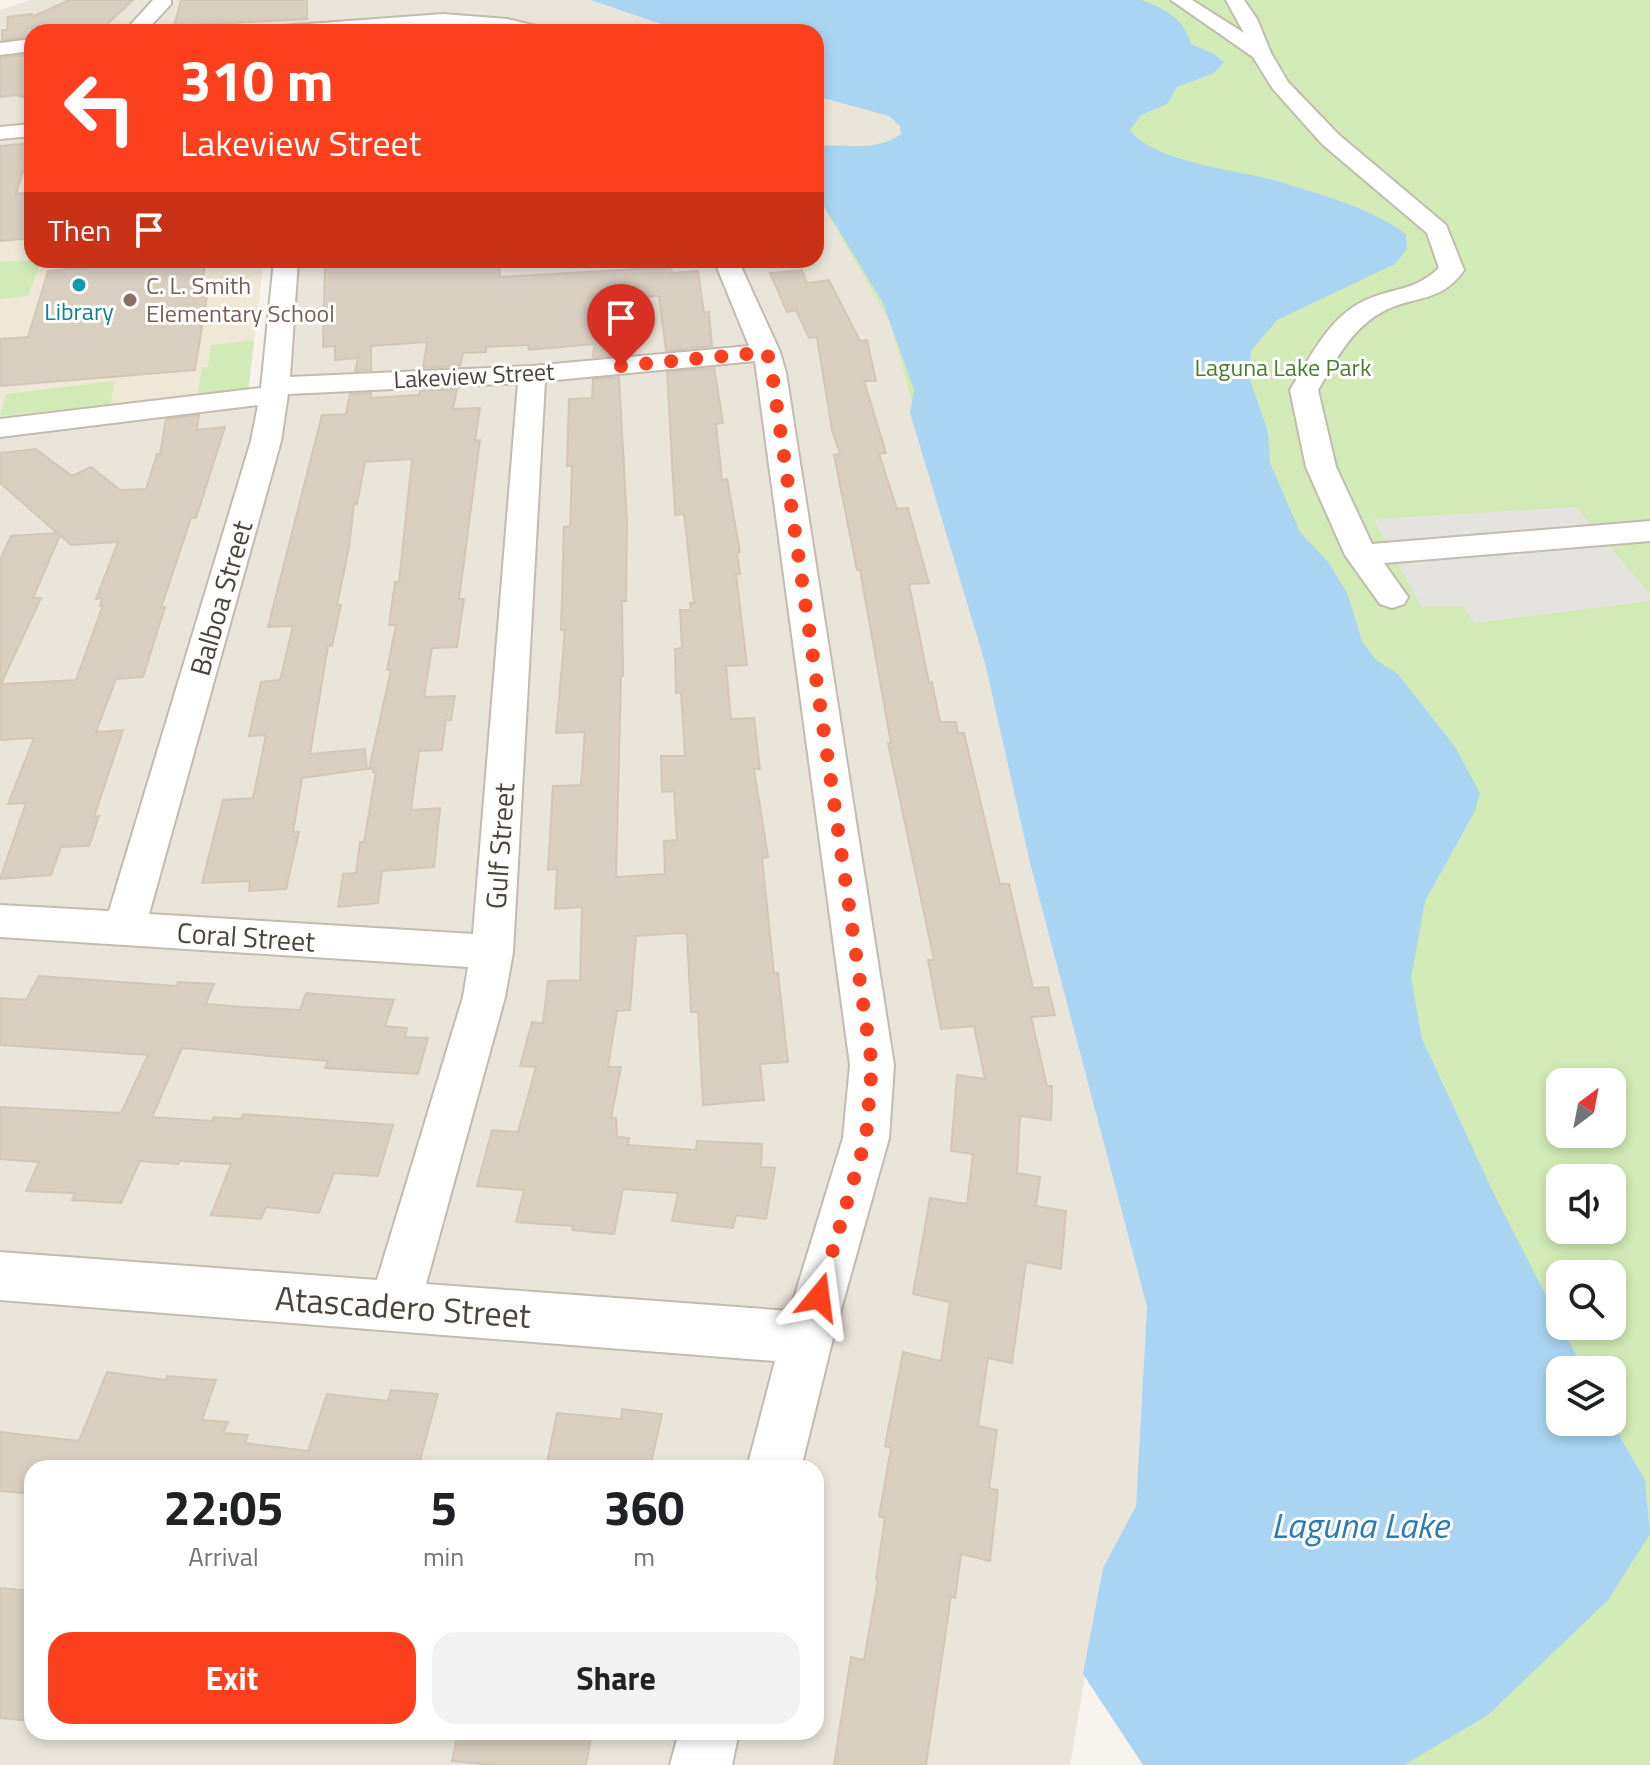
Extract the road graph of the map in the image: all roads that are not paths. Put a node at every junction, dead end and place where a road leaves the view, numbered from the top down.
1 (162, 0) edge
2 (1180, 0) edge
3 (1235, 0) edge
4 (142, 24) edge
5 (403, 24) edge
6 (496, 24) edge
7 (24, 46) edge
8 (0, 49) edge
9 (1261, 53) junction
10 (24, 131) edge
11 (0, 133) edge
12 (285, 268) edge
13 (730, 268) edge
14 (767, 352) junction
15 (532, 374) junction
16 (274, 391) junction
17 (0, 428) edge
18 (1650, 531) edge
19 (1361, 555) junction
20 (1392, 597) dead end
21 (0, 921) edge
22 (124, 929) junction
23 (492, 952) junction
24 (0, 1276) edge
25 (395, 1306) junction
26 (807, 1338) junction
27 (776, 1460) edge
28 (707, 1740) edge
29 (701, 1765) edge

1 - 4 street
2 - 9 street
3 - 9 street
5 - 6 street
7 - 8 street
9 - 19 street
10 - 11 street
12 - 16 street, Balboa Street
13 - 14 street
14 - 15 street, Lakeview Street
14 - 26 street
15 - 16 street, Lakeview Street
15 - 23 street, Gulf Street
16 - 17 street, Lakeview Street
16 - 22 street, Balboa Street
18 - 19 street
19 - 20 street
21 - 22 street, Coral Street
22 - 23 street, Coral Street
23 - 25 street, Gulf Street
24 - 25 street, Atascadero Street
25 - 26 street, Atascadero Street
26 - 27 street
28 - 29 street

